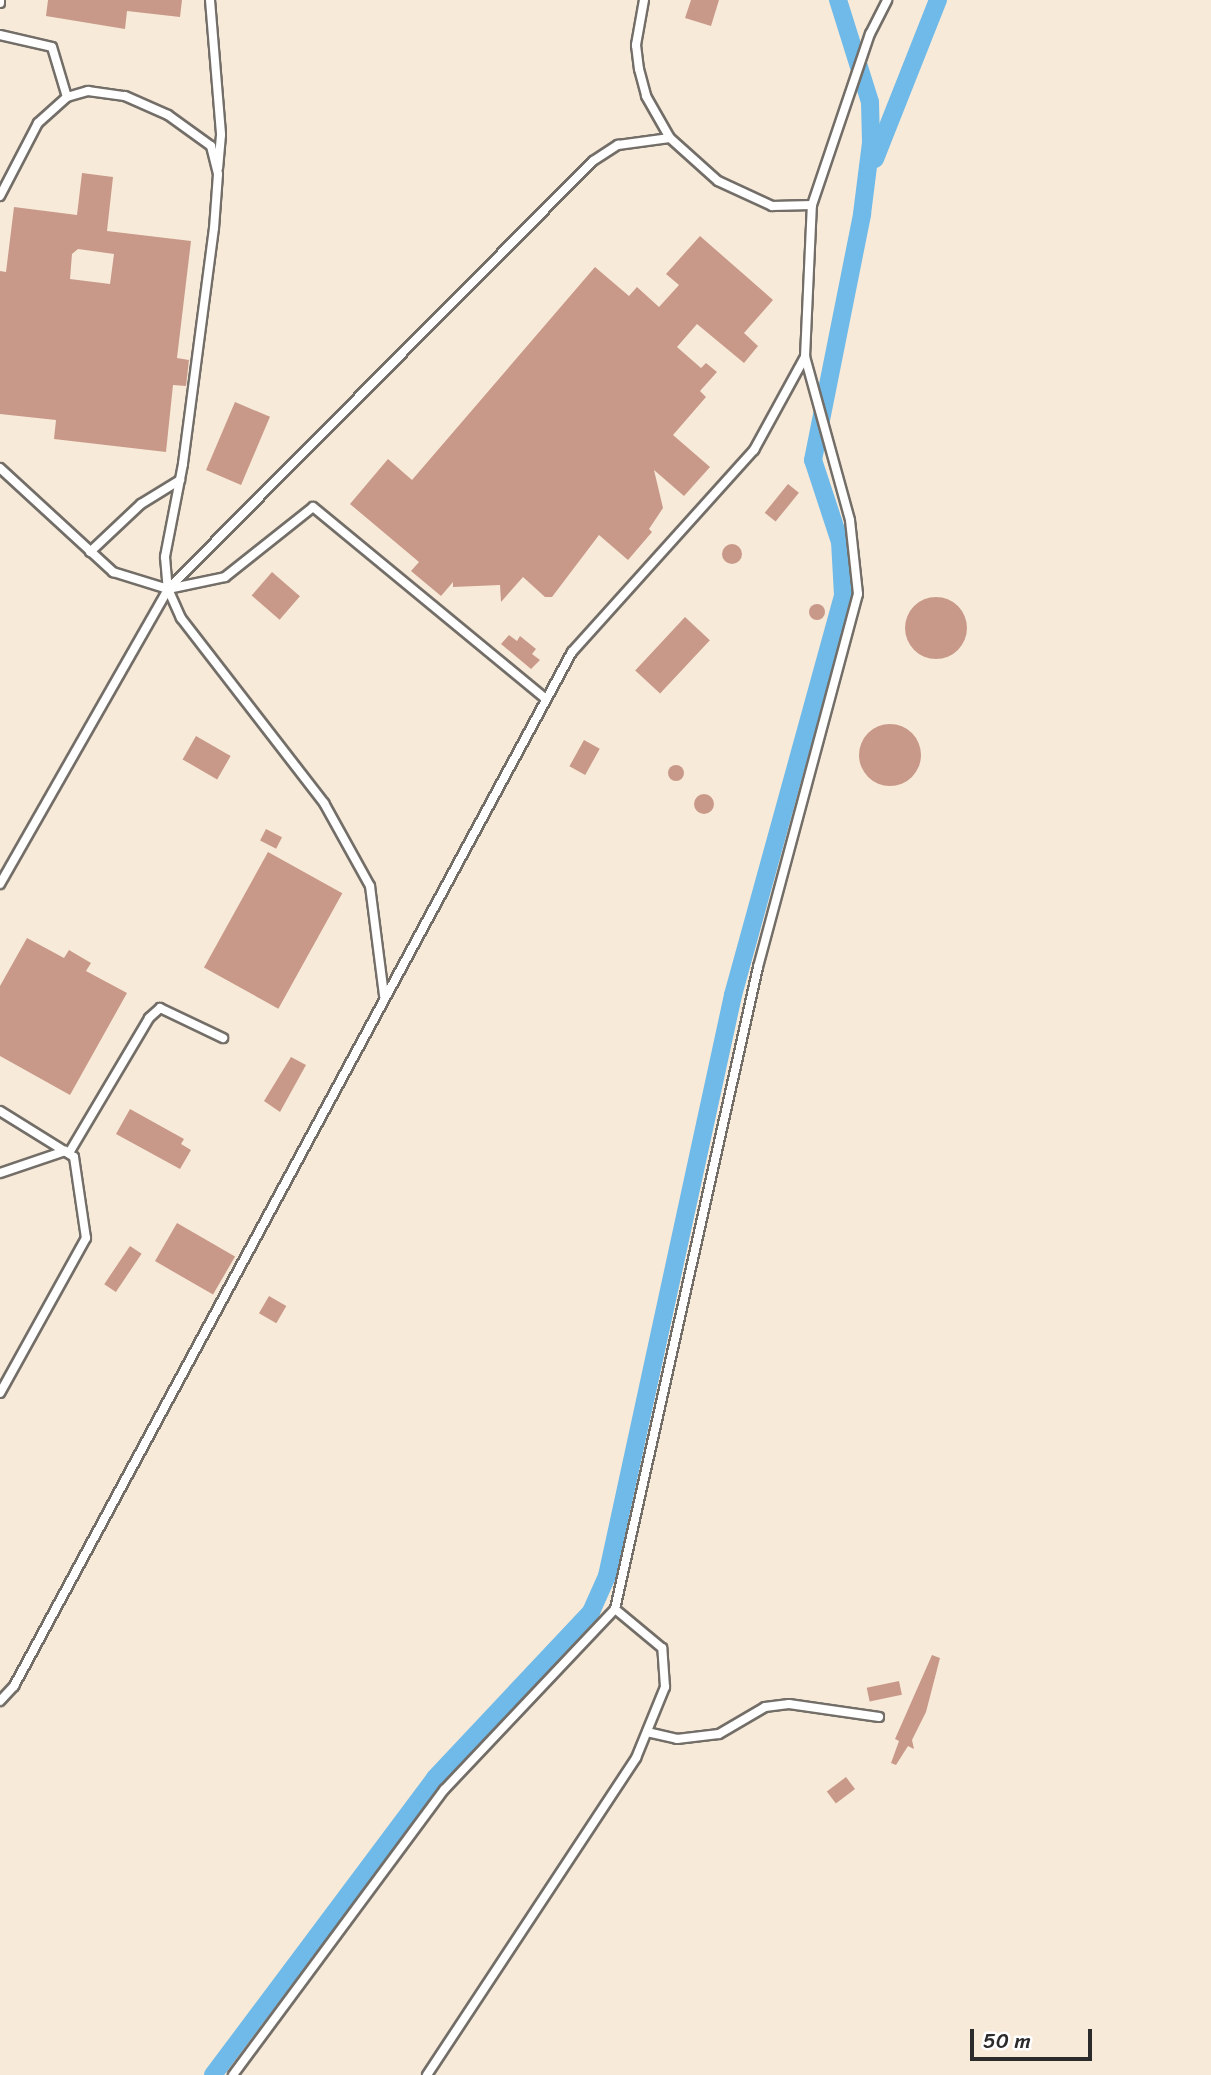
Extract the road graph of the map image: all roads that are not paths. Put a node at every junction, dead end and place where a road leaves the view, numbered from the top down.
1 (210, 0) edge
2 (645, 0) edge
3 (887, 0) edge
4 (0, 35) edge
5 (67, 97) junction
6 (670, 138) junction
7 (218, 174) junction
8 (0, 196) edge
9 (812, 205) junction
10 (805, 357) junction
11 (0, 468) edge
12 (180, 480) junction
13 (90, 552) junction
14 (168, 589) junction
15 (545, 699) junction
16 (0, 884) edge
17 (384, 996) junction
18 (223, 1038) dead end
19 (0, 1111) edge
20 (67, 1152) junction
21 (0, 1173) edge
22 (0, 1393) edge
23 (615, 1609) junction
24 (0, 1701) edge
25 (879, 1717) dead end
26 (647, 1732) junction
27 (233, 2075) edge
28 (427, 2075) edge

1 - 7 lane
2 - 6 lane
3 - 9 lane
4 - 5 lane
5 - 7 lane
5 - 8 lane
6 - 9 lane
6 - 14 lane
7 - 12 lane
9 - 10 lane
10 - 15 lane
10 - 23 lane
11 - 13 lane
12 - 13 lane
12 - 14 lane
13 - 14 lane
14 - 15 lane
14 - 16 lane
14 - 17 lane
15 - 17 lane
17 - 24 lane
18 - 20 lane
19 - 20 lane
20 - 21 lane
20 - 22 lane
23 - 26 lane
23 - 27 lane
25 - 26 lane
26 - 28 lane

